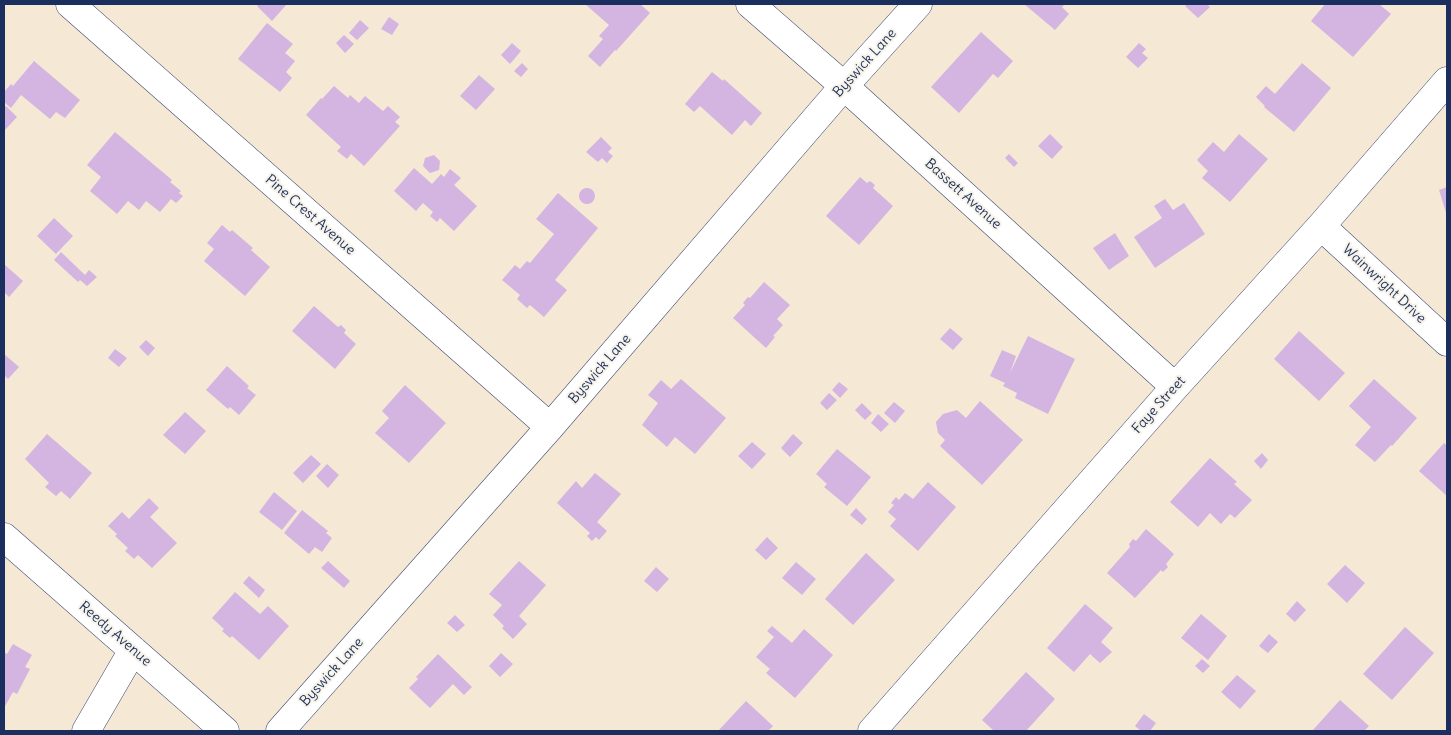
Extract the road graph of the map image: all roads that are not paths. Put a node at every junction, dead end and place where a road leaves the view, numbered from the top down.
1 (70, 4) edge
2 (750, 4) edge
3 (918, 4) edge
4 (1447, 81) edge
5 (844, 86) junction
6 (1321, 226) junction
7 (1447, 342) edge
8 (1175, 387) junction
9 (550, 427) junction
10 (4, 537) edge
11 (133, 650) junction
12 (86, 731) edge
13 (225, 731) edge
14 (280, 731) edge
15 (872, 731) edge

1 - 9 street, Pine Crest Avenue
2 - 5 street, Bassett Avenue
3 - 5 street, Byswick Lane
4 - 6 street, Faye Street
5 - 8 street, Bassett Avenue
5 - 9 street, Byswick Lane
6 - 7 street, Wainwright Drive
6 - 8 street, Faye Street
8 - 15 street, Faye Street
9 - 14 street, Byswick Lane
10 - 11 street, Reedy Avenue
11 - 12 street
11 - 13 street, Reedy Avenue

